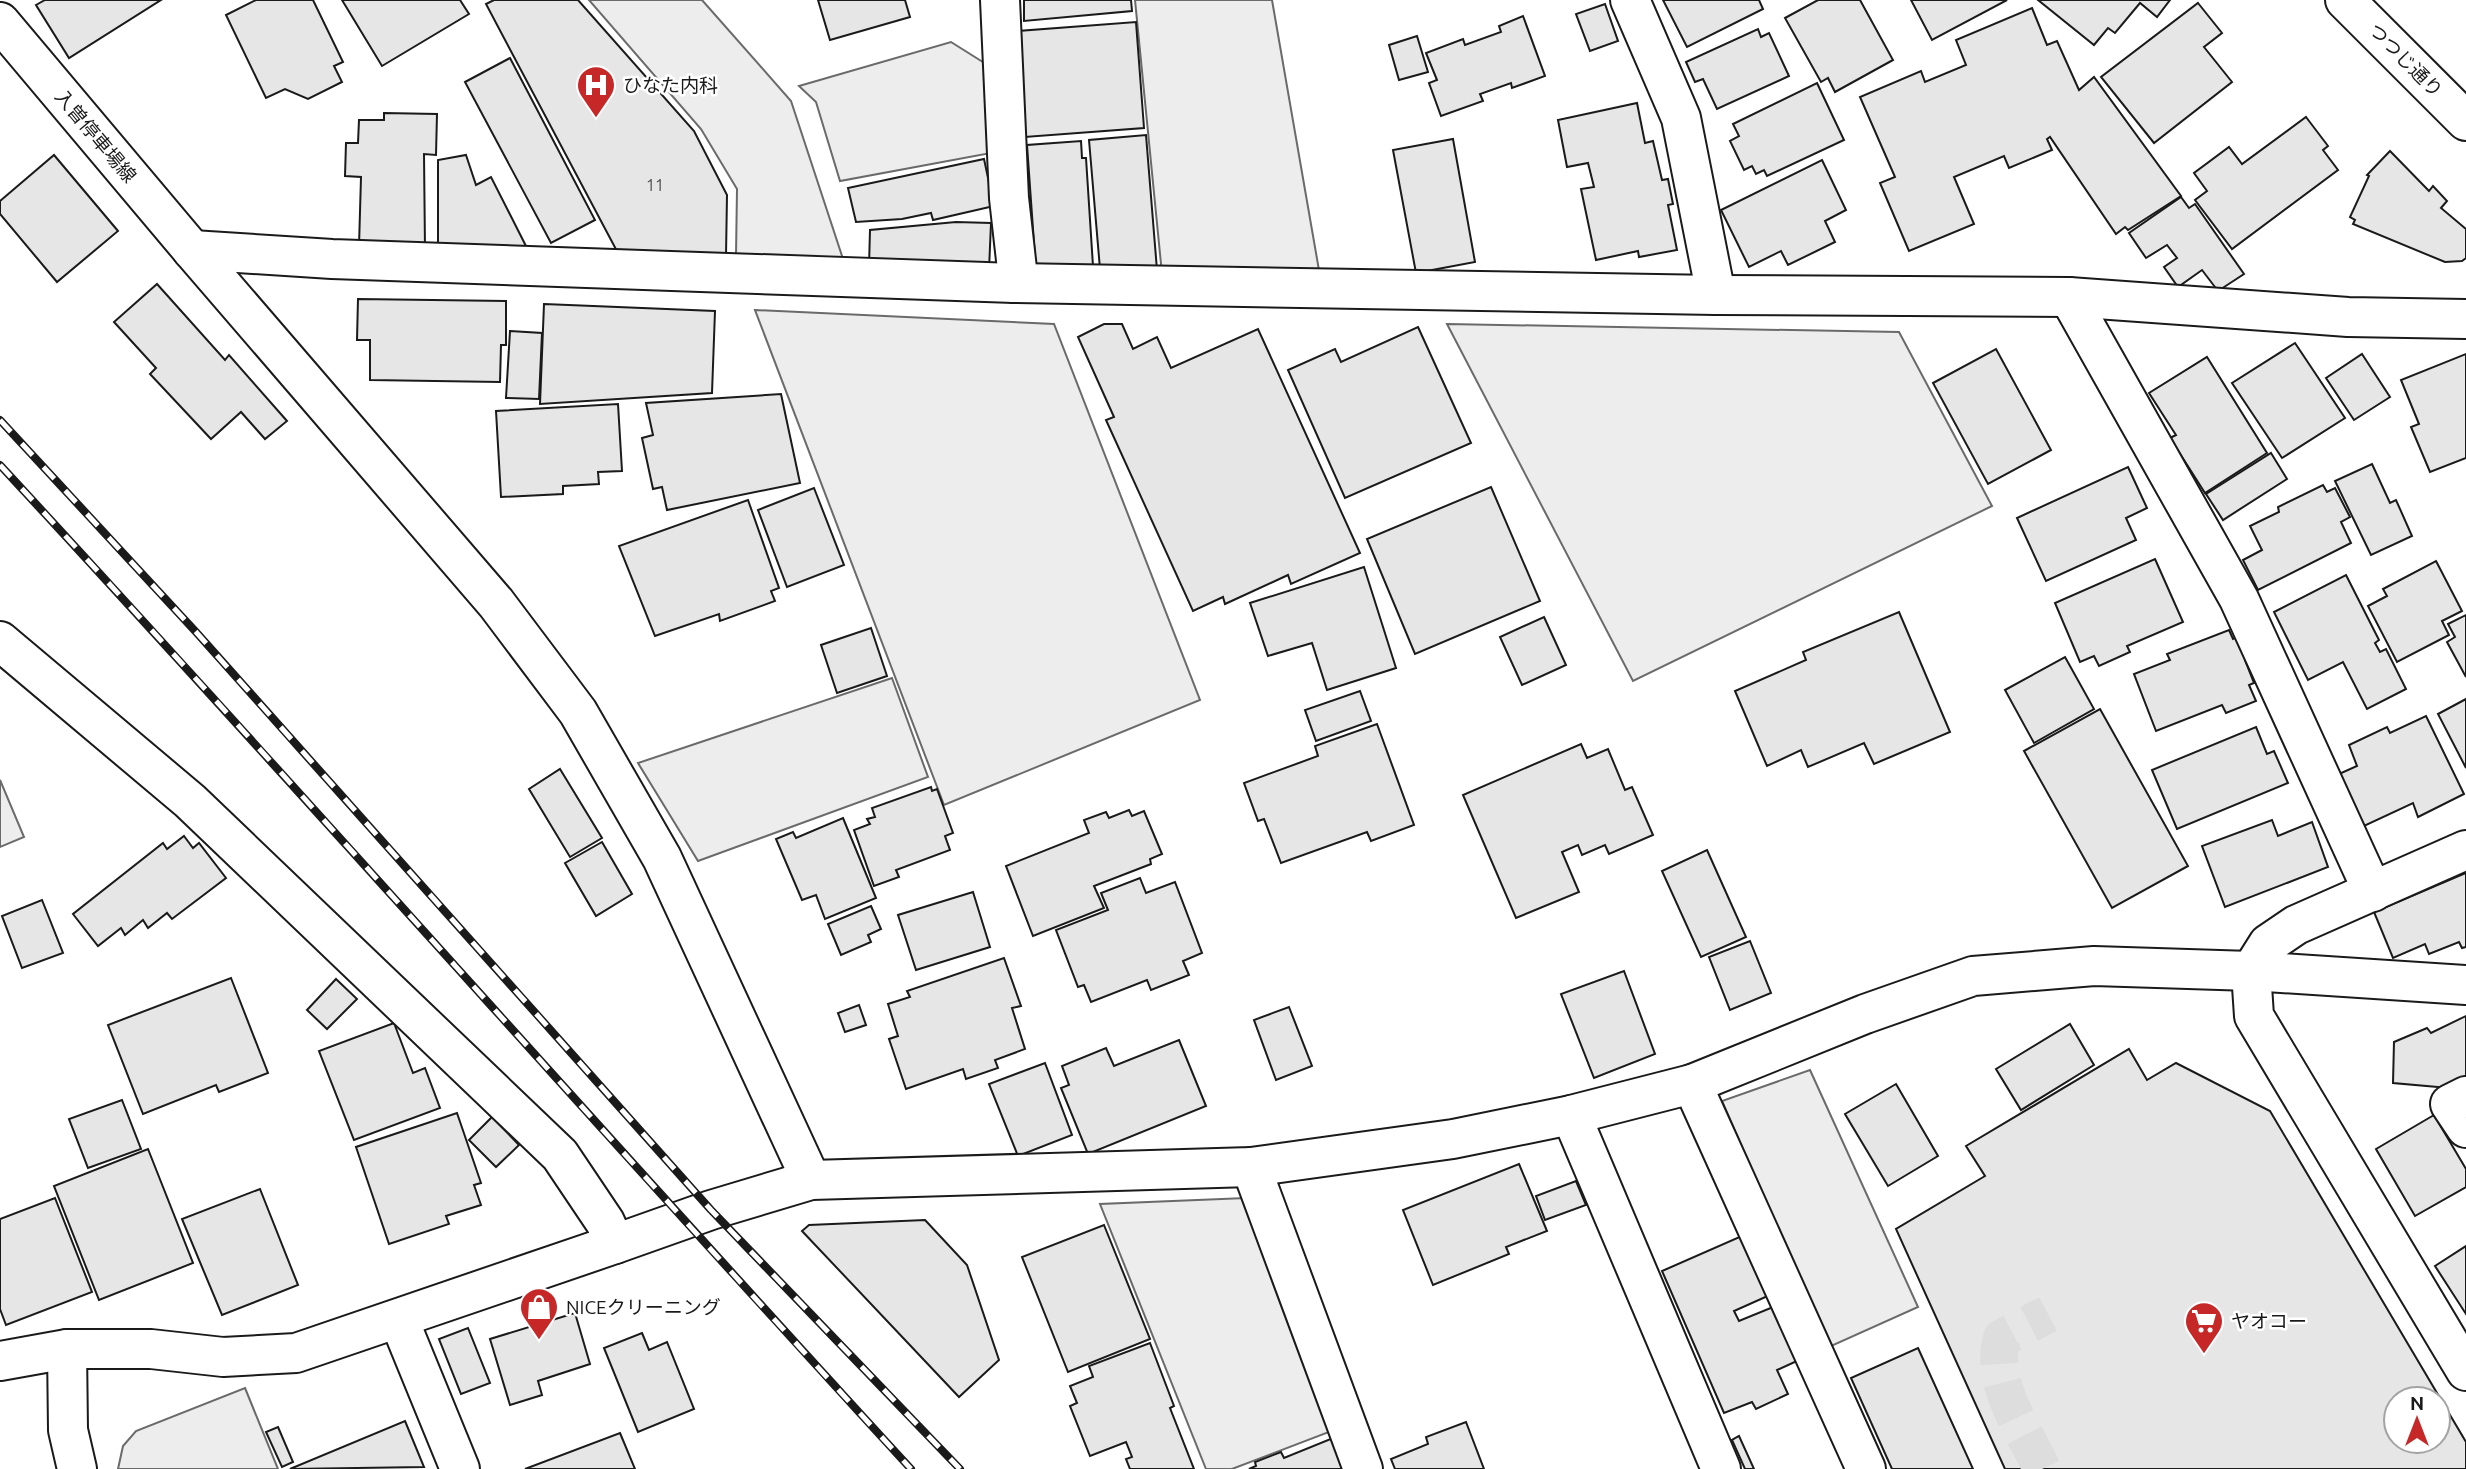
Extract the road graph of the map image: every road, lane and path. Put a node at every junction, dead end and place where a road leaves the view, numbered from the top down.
1 (1000, 0) edge
2 (1630, 0) edge
3 (2345, 0) edge
4 (0, 22) edge
5 (2466, 121) edge
6 (192, 250) junction
7 (1014, 283) junction
8 (1716, 295) junction
9 (2069, 297) junction
10 (2466, 319) edge
11 (0, 641) edge
12 (2466, 850) edge
13 (2373, 892) junction
14 (2251, 971) junction
15 (2466, 985) edge
16 (1692, 1084) junction
17 (2466, 1096) edge
18 (1571, 1115) junction
19 (2466, 1128) edge
20 (1251, 1167) junction
21 (811, 1180) junction
22 (615, 1244) junction
23 (399, 1320) junction
24 (67, 1349) junction
25 (0, 1361) edge
26 (2466, 1371) edge
27 (77, 1469) edge
28 (460, 1469) edge
29 (1363, 1469) edge
30 (1721, 1469) edge
31 (1866, 1469) edge

1 - 7 street
2 - 8 street
3 - 5 street, つつじ通り
4 - 6 street, 入曽停車場線
6 - 7 street
6 - 21 street, 入曽停車場線
7 - 8 street
8 - 9 street
9 - 10 street
9 - 13 street
11 - 22 street
12 - 13 street
13 - 14 street
14 - 15 street
14 - 16 street
14 - 26 street
16 - 18 street
16 - 31 street
17 - 19 street
18 - 20 street
18 - 30 street
20 - 21 street
20 - 29 street
21 - 22 street
22 - 23 street
23 - 24 street
23 - 28 street
24 - 25 street
24 - 27 street

